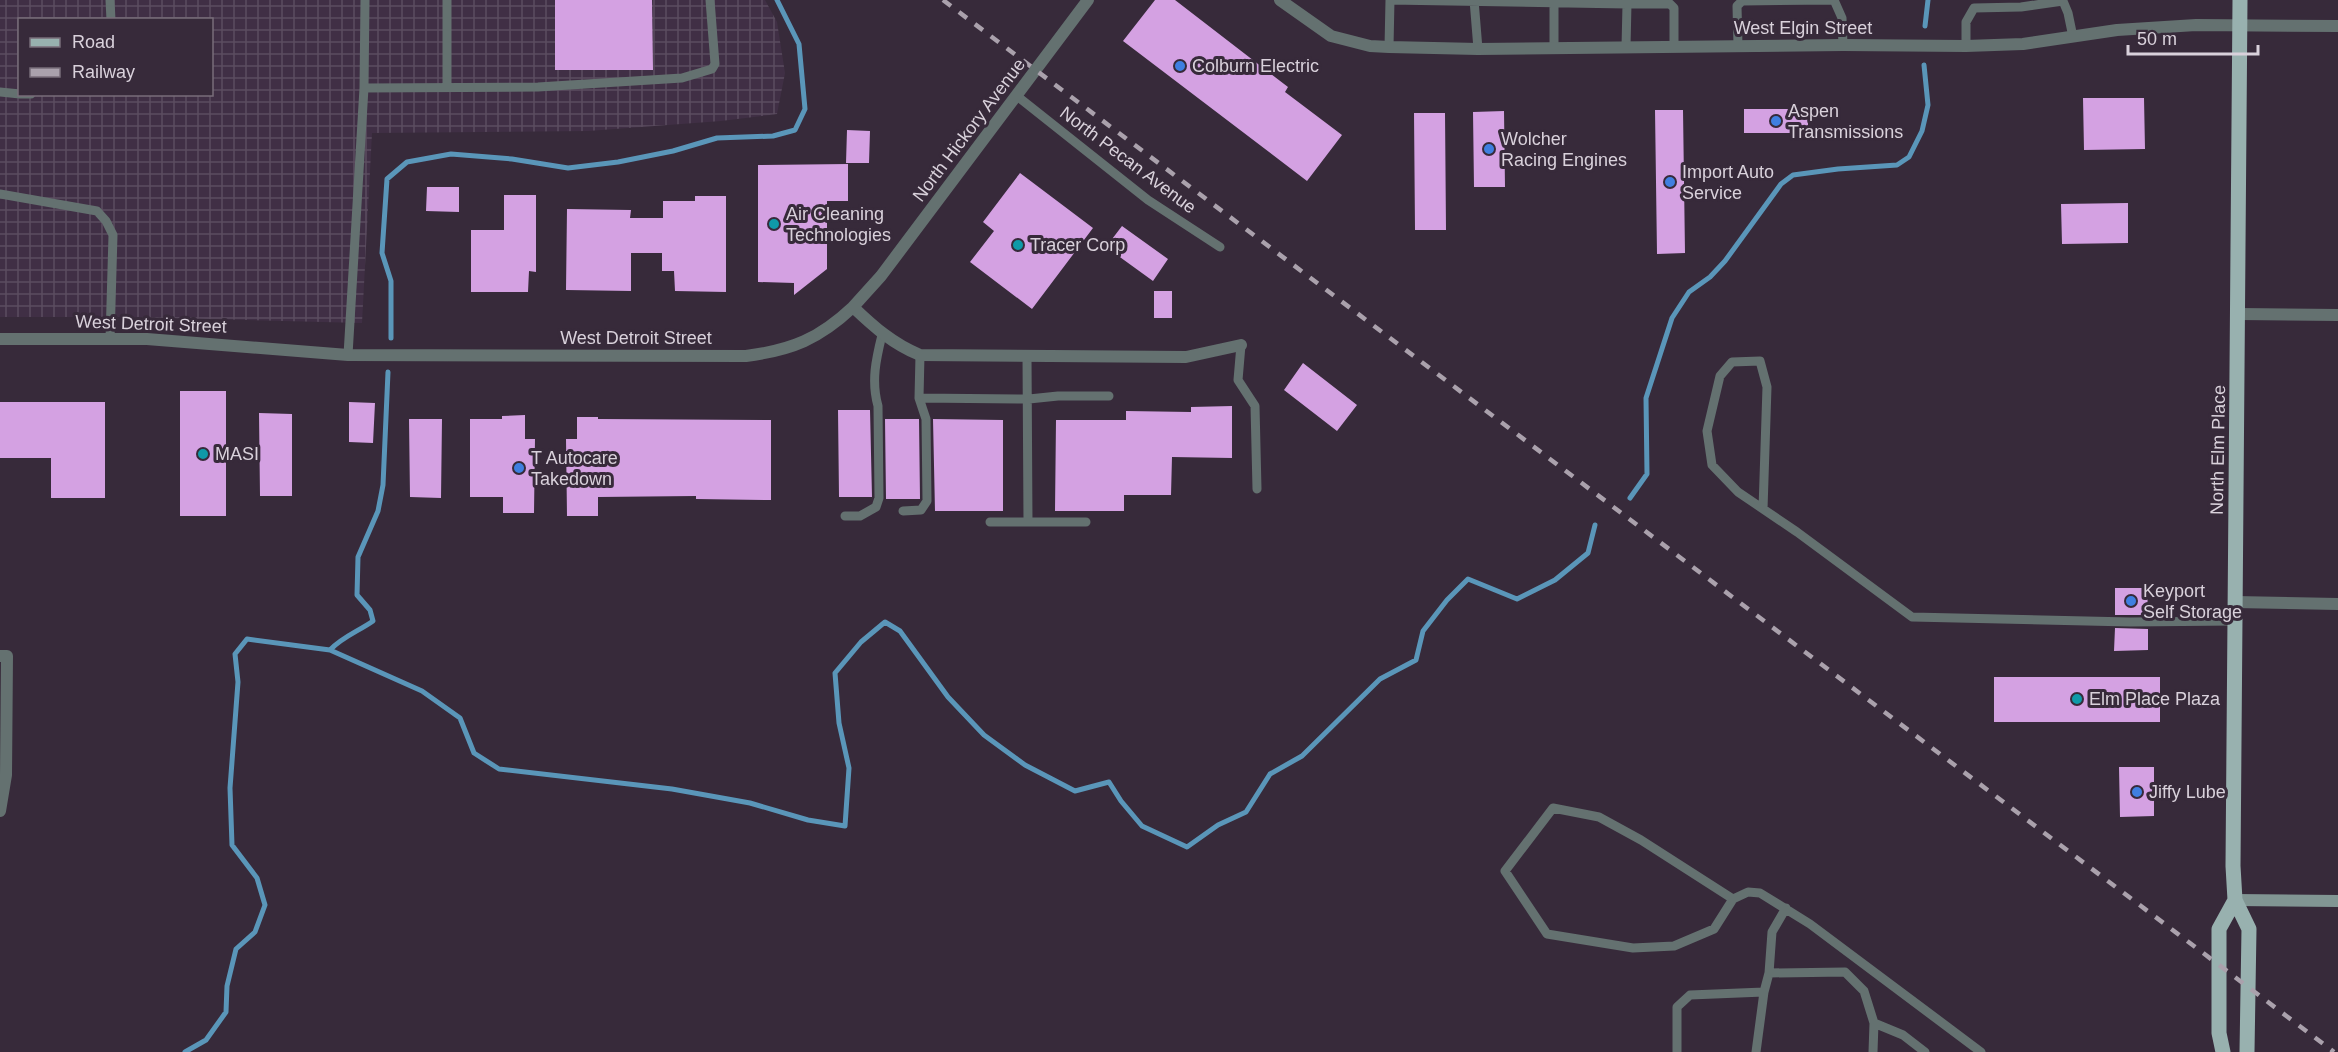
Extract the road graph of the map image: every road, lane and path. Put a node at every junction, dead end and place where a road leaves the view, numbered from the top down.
1 (110, 0) edge
2 (365, 0) edge
3 (447, 0) edge
4 (710, 0) edge
5 (1280, 0) edge
6 (1834, 0) edge
7 (2063, 0) edge
8 (2240, 0) edge
9 (1474, 1) edge
10 (1083, 2) edge
11 (1554, 2) edge
12 (1627, 4) junction
13 (111, 18) edge
14 (2240, 25) junction
15 (2338, 26) edge
16 (2073, 37) junction
17 (1843, 45) junction
18 (1738, 46) junction
19 (1966, 46) junction
20 (1389, 47) junction
21 (1626, 47) junction
22 (1674, 47) junction
23 (1554, 48) junction
24 (1478, 49) junction
25 (447, 87) junction
26 (364, 88) junction
27 (0, 92) edge
28 (18, 94) edge
29 (1017, 96) junction
30 (0, 194) edge
31 (1220, 247) dead end
32 (853, 307) junction
33 (2239, 314) junction
34 (2338, 315) edge
35 (882, 335) junction
36 (0, 339) edge
37 (110, 339) junction
38 (1241, 345) joint
39 (348, 355) junction
40 (920, 355) junction
41 (1027, 356) junction
42 (1109, 396) dead end
43 (920, 398) junction
44 (1029, 399) junction
45 (1257, 489) dead end
46 (1763, 509) junction
47 (903, 512) dead end
48 (845, 516) dead end
49 (990, 522) dead end
50 (1028, 522) junction
51 (1086, 522) dead end
52 (2235, 602) junction
53 (2338, 603) edge
54 (2235, 621) junction
55 (3, 656) edge
56 (0, 811) edge
57 (1733, 899) junction
58 (2235, 900) junction
59 (2338, 901) edge
60 (1786, 908) junction
61 (1769, 973) junction
62 (1764, 992) junction
63 (1874, 1023) junction
64 (1677, 1052) edge
65 (1756, 1052) edge
66 (1874, 1052) edge
67 (1925, 1052) edge
68 (1981, 1052) edge
69 (2223, 1052) edge
70 (2247, 1052) edge

1 - 13 lane
2 - 26 lane
3 - 25 lane
4 - 25 lane
5 - 20 street, West Elgin Street
6 - 17 lane
6 - 18 lane
7 - 16 lane
7 - 19 lane
8 - 14 main road, North Elm Place
9 - 11 lane
9 - 20 lane
9 - 24 lane
10 - 29 street, North Hickory Avenue
11 - 12 lane
11 - 23 lane
12 - 21 lane
12 - 22 lane
14 - 15 street, West Elgin Street
14 - 16 street, West Elgin Street
14 - 33 main road, North Elm Place
16 - 19 street, West Elgin Street
17 - 18 street, West Elgin Street
17 - 19 street, West Elgin Street
18 - 22 street, West Elgin Street
20 - 24 street, West Elgin Street
21 - 22 street, West Elgin Street
21 - 23 street, West Elgin Street
23 - 24 street, West Elgin Street
25 - 26 lane
26 - 39 lane
27 - 28 lane
29 - 31 lane, North Pecan Avenue
29 - 32 street, North Hickory Avenue
30 - 37 lane
32 - 35 street
32 - 39 street, West Detroit Street
33 - 34 street
33 - 52 main road, North Elm Place
35 - 40 street
35 - 48 lane
36 - 37 street, West Detroit Street
37 - 39 street, West Detroit Street
38 - 41 street
38 - 45 lane
40 - 41 street
40 - 43 lane
41 - 44 lane
42 - 44 lane
43 - 44 lane
43 - 47 lane
44 - 50 lane
46 - 46 lane
46 - 54 lane
49 - 50 lane
50 - 51 lane
52 - 53 street
52 - 54 main road, North Elm Place
54 - 58 main road, North Elm Place
55 - 56 street
57 - 57 lane
57 - 60 lane
58 - 59 street
58 - 69 main road
58 - 70 main road
60 - 61 lane
60 - 68 lane
61 - 62 lane
61 - 63 lane
62 - 64 lane
62 - 65 lane
63 - 66 lane
63 - 67 lane

